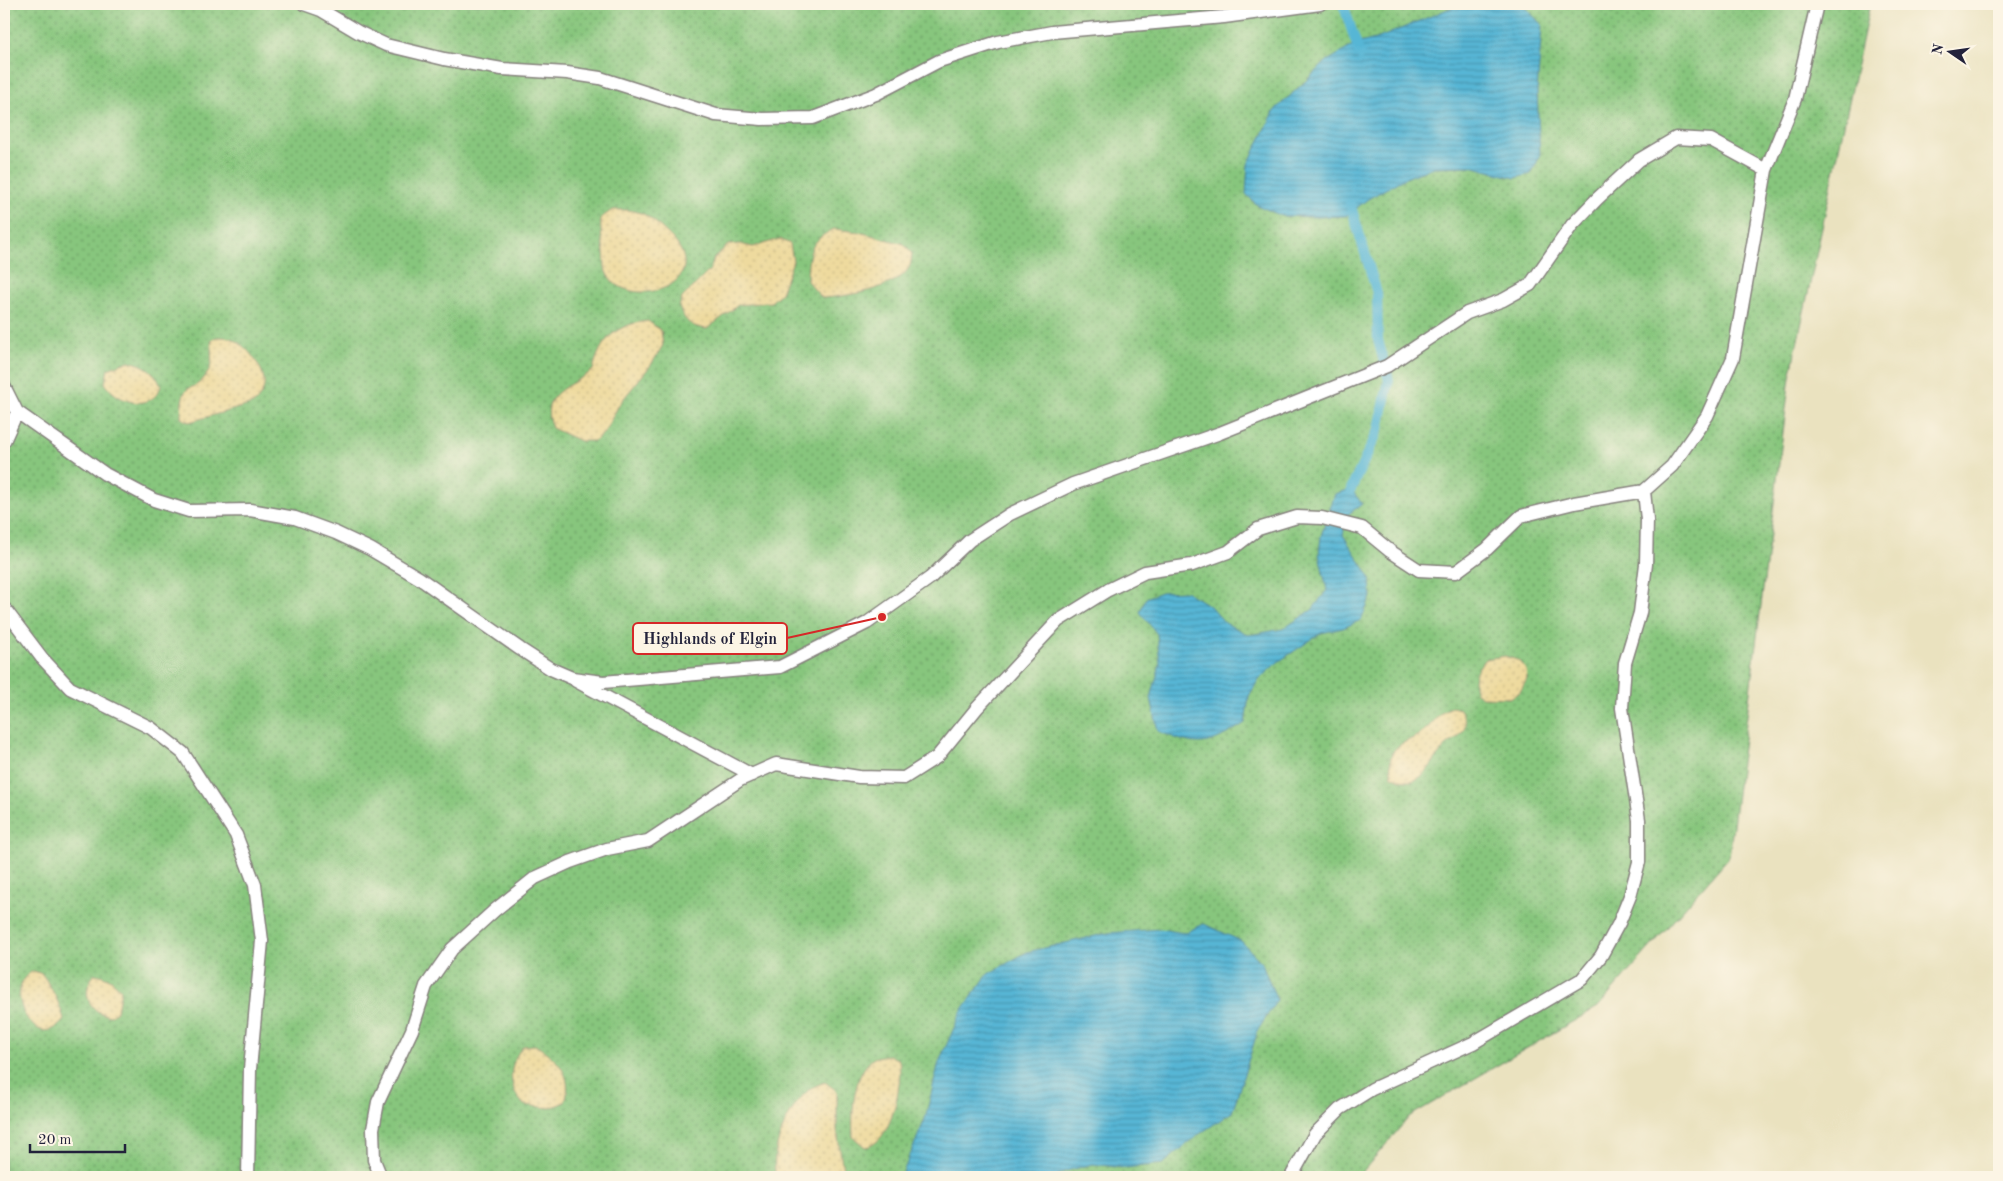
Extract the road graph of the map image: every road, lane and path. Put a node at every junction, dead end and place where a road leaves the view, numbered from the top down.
1 (304, 4) edge
2 (1320, 4) edge
3 (1817, 4) edge
4 (1766, 170) junction
5 (4, 386) edge
6 (17, 412) junction
7 (4, 441) edge
8 (1644, 491) junction
9 (4, 608) edge
10 (572, 678) junction
11 (752, 775) junction
12 (248, 1177) edge
13 (381, 1177) edge
14 (1291, 1177) edge

1 - 2 lane
3 - 4 lane
4 - 8 lane
4 - 10 lane
5 - 6 lane
6 - 7 lane
6 - 10 lane
8 - 11 lane
8 - 14 lane
9 - 12 lane
10 - 11 lane
11 - 13 lane

